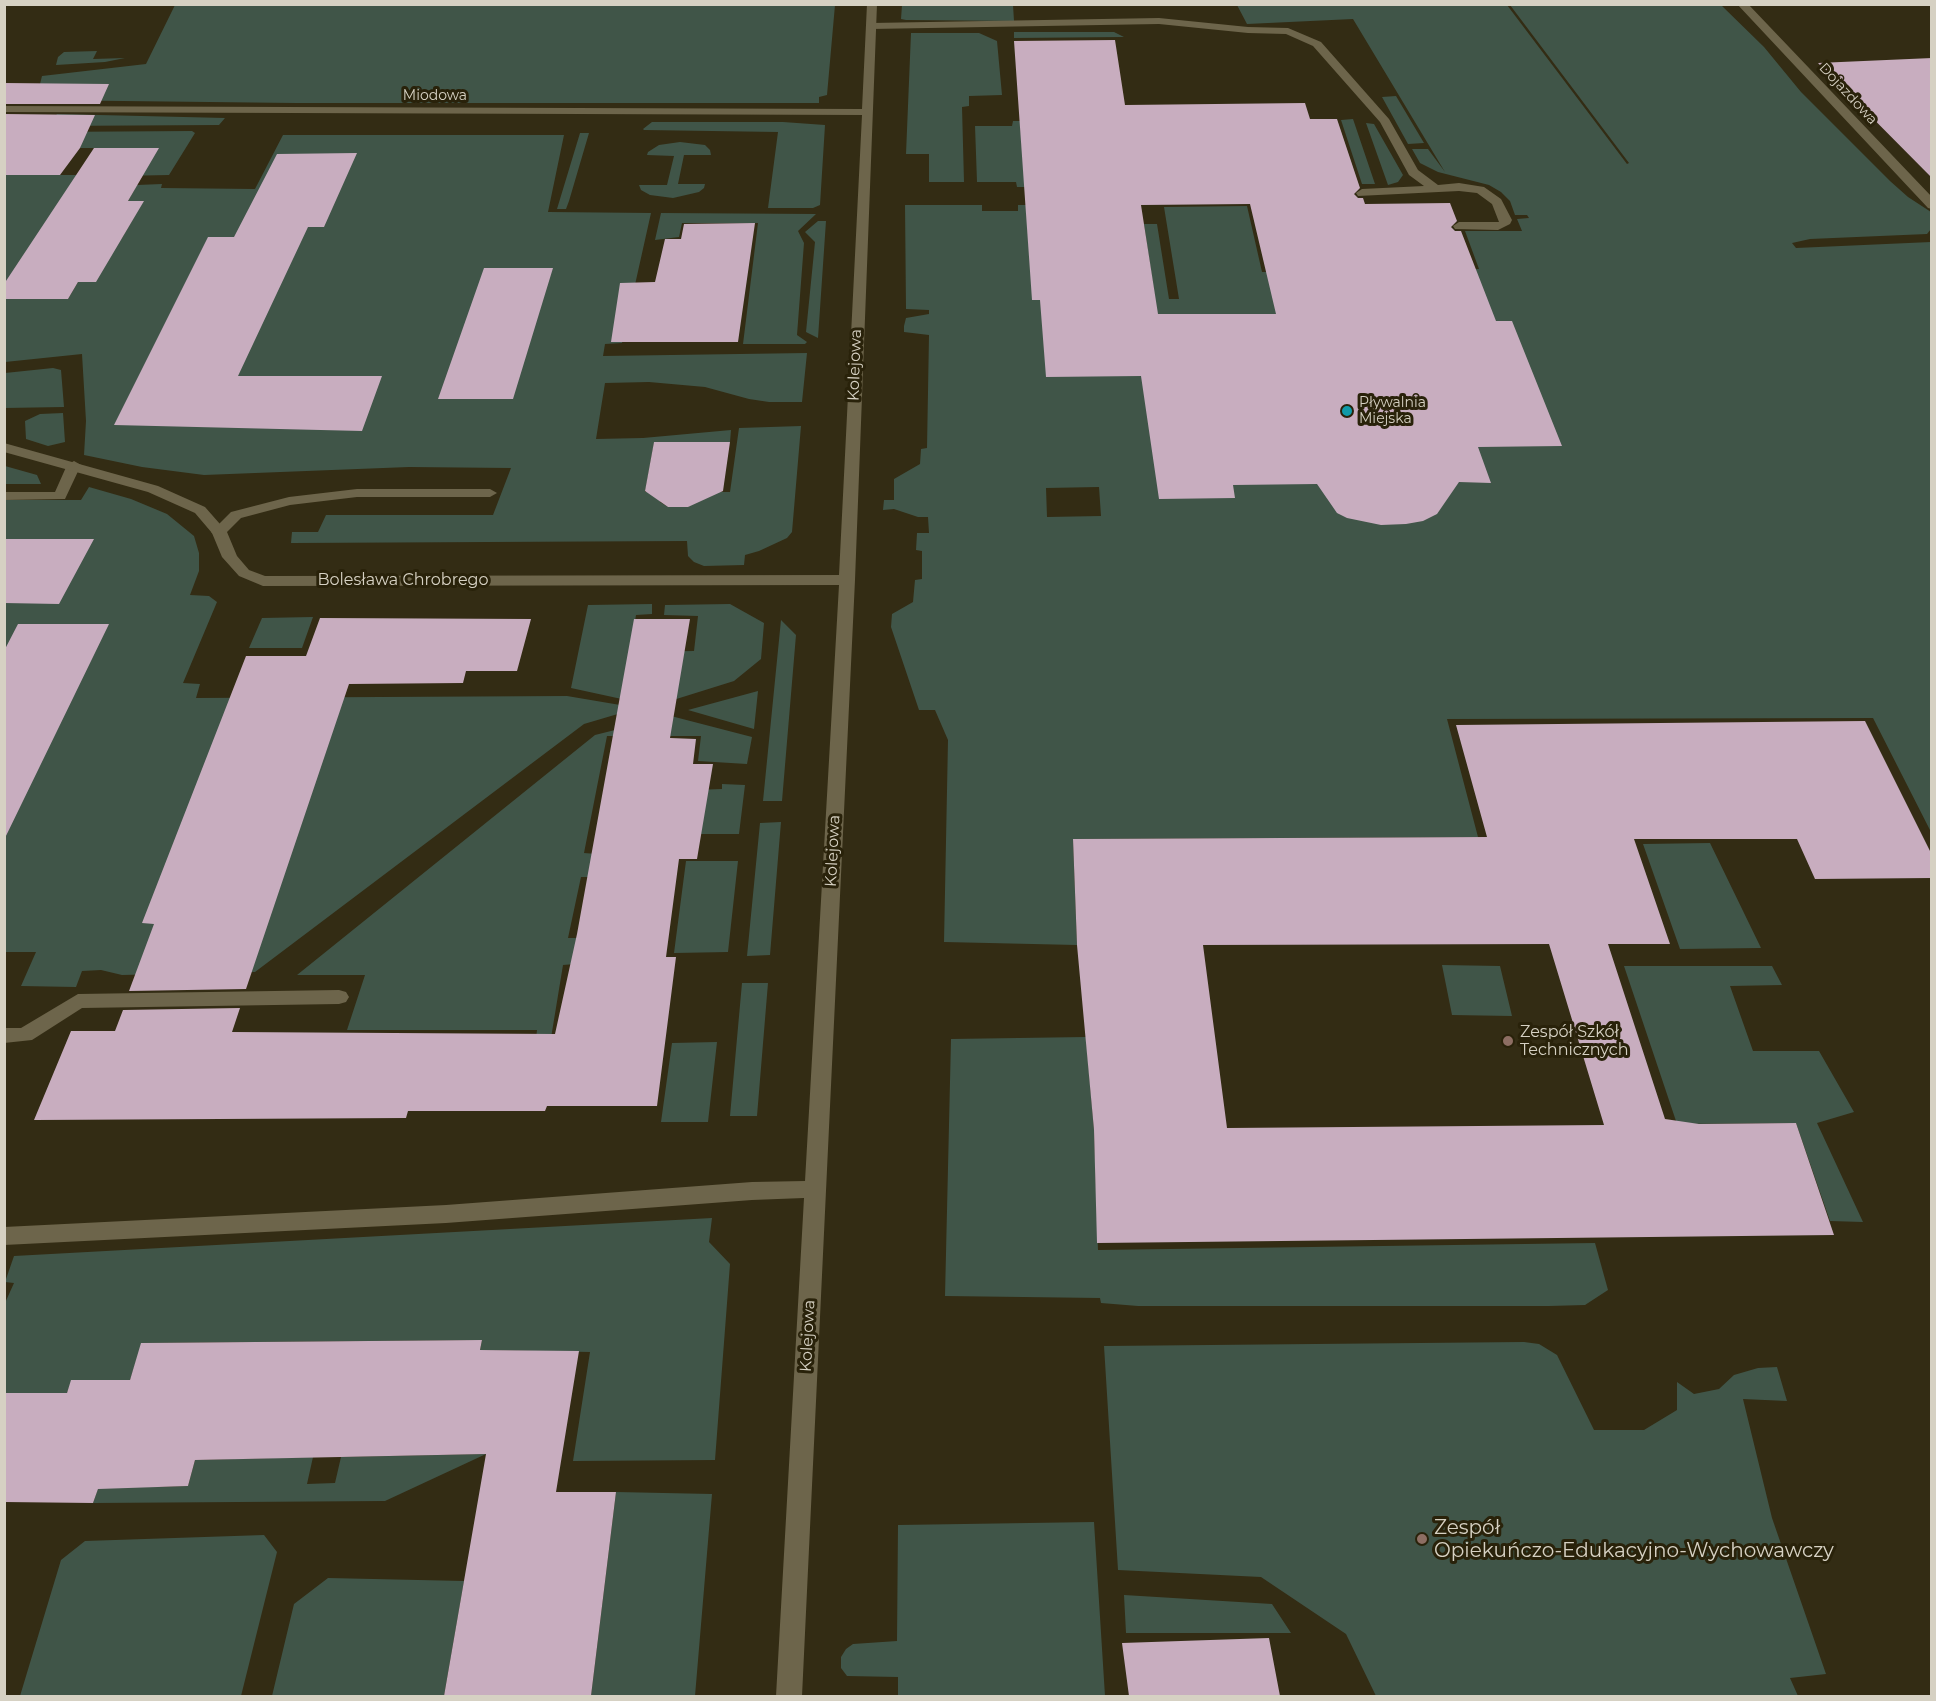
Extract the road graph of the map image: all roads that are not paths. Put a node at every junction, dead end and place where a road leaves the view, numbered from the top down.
1 (872, 4) edge
2 (1742, 4) edge
3 (871, 26) junction
4 (4, 109) edge
5 (866, 112) junction
6 (1436, 189) junction
7 (1362, 193) dead end
8 (1932, 205) edge
9 (1459, 226) dead end
10 (4, 447) edge
11 (74, 465) junction
12 (490, 493) dead end
13 (4, 496) edge
14 (219, 532) junction
15 (847, 580) junction
16 (339, 997) dead end
17 (4, 1036) edge
18 (815, 1189) junction
19 (4, 1236) edge
20 (789, 1696) edge

1 - 3 street, Kolejowa
2 - 8 street, Dojazdowa
3 - 5 street, Kolejowa
3 - 6 street
4 - 5 street, Miodowa
5 - 15 street, Kolejowa
6 - 7 street
6 - 9 street
10 - 11 street, Bolesława Chrobrego
11 - 13 street
11 - 14 street, Bolesława Chrobrego
12 - 14 street
14 - 15 street, Bolesława Chrobrego
15 - 18 street, Kolejowa
16 - 17 street
18 - 19 street
18 - 20 street, Kolejowa

